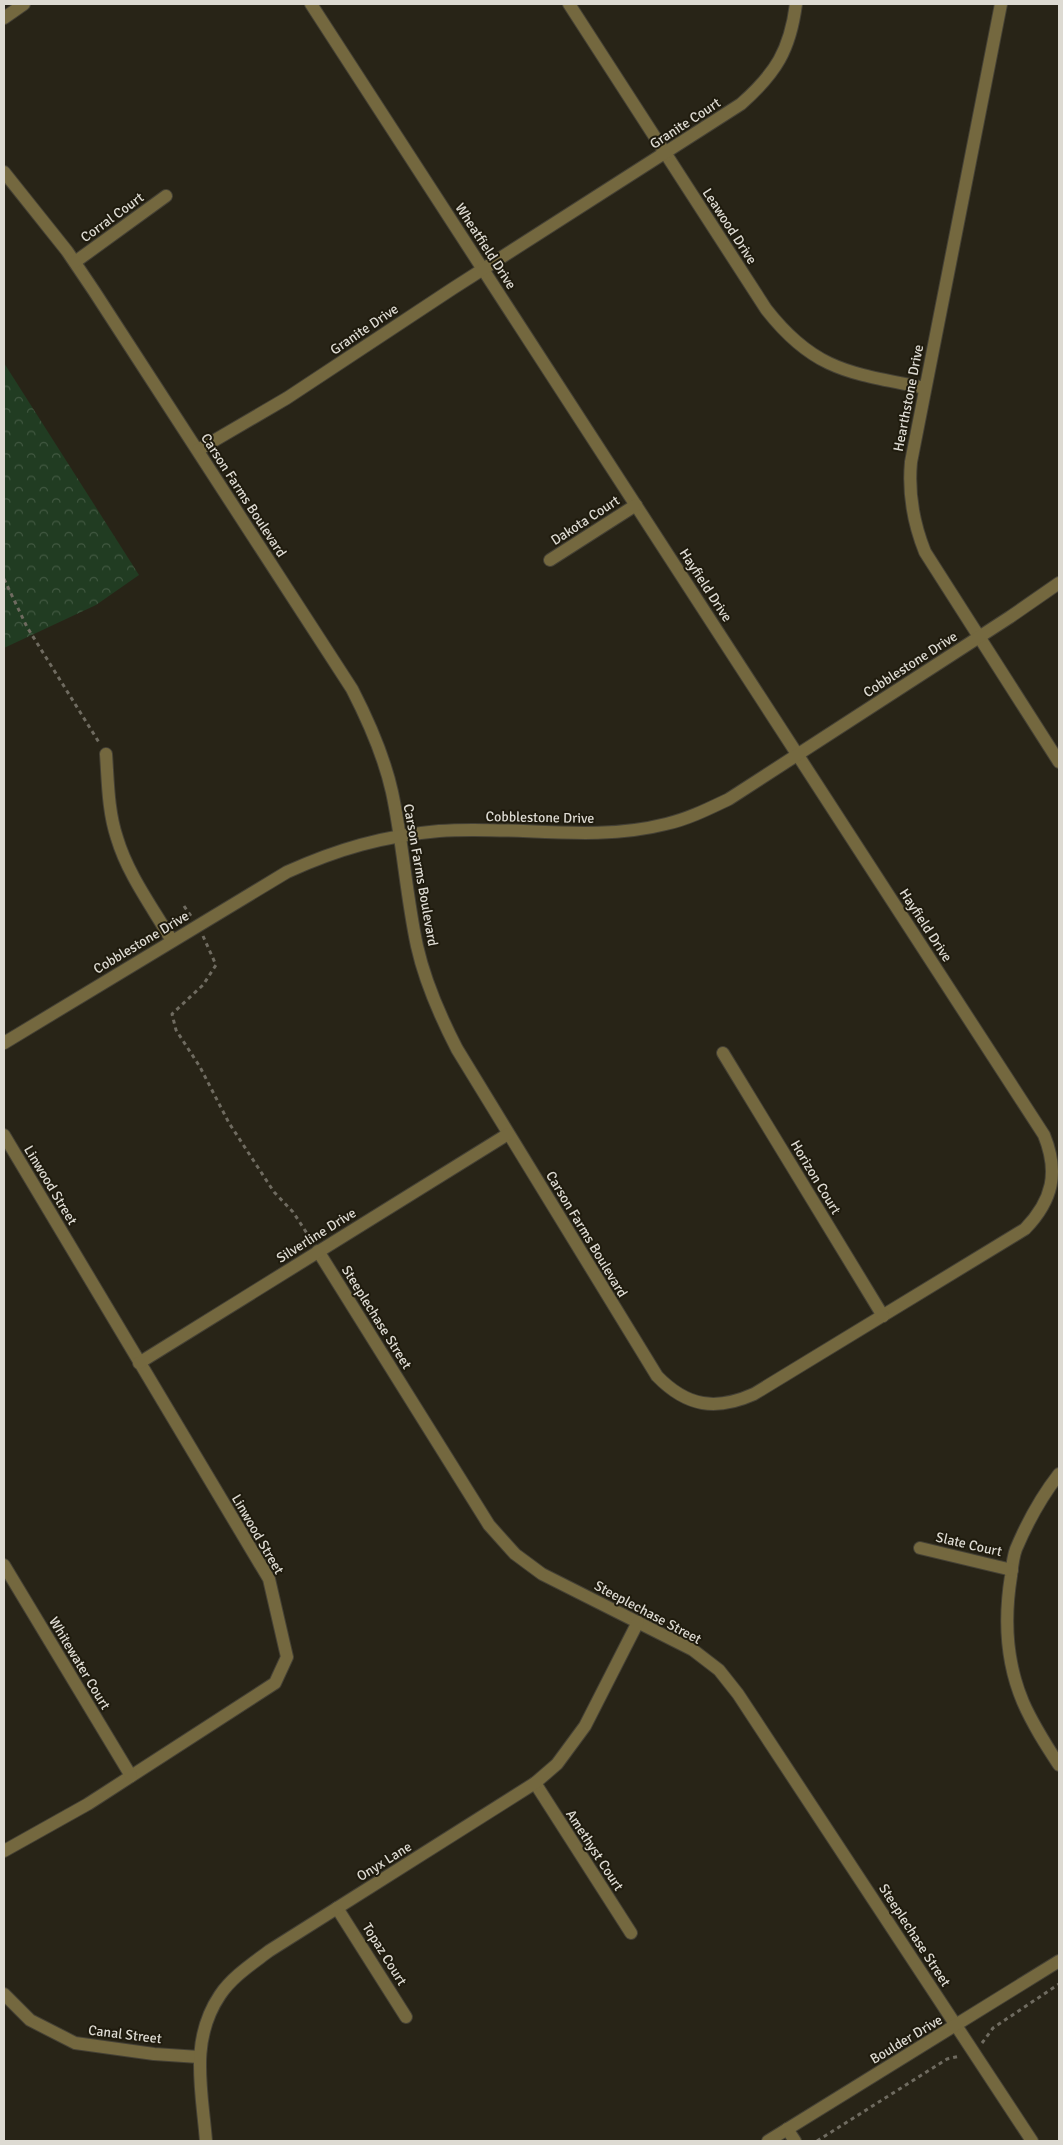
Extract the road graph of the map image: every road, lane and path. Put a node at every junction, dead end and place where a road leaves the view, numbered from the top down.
1 (24, 4) edge
2 (311, 4) edge
3 (569, 4) edge
4 (796, 4) edge
5 (1000, 4) edge
6 (4, 18) edge
7 (665, 153) junction
8 (4, 172) edge
9 (166, 196) dead end
10 (544, 230) joint
11 (75, 262) junction
12 (482, 269) junction
13 (925, 388) junction
14 (198, 450) junction
15 (636, 505) junction
16 (550, 560) dead end
17 (4, 578) edge
18 (1059, 583) edge
19 (978, 637) junction
20 (106, 754) joint
21 (798, 755) junction
22 (1059, 762) edge
23 (399, 835) junction
24 (184, 906) dead end
25 (196, 926) junction
26 (172, 940) junction
27 (4, 1043) edge
28 (723, 1053) dead end
29 (508, 1134) junction
30 (4, 1135) edge
31 (318, 1251) junction
32 (883, 1316) junction
33 (140, 1363) junction
34 (1059, 1474) edge
35 (920, 1548) dead end
36 (4, 1565) edge
37 (1012, 1570) junction
38 (638, 1622) junction
39 (1059, 1765) edge
40 (131, 1776) junction
41 (535, 1783) junction
42 (4, 1851) edge
43 (337, 1908) junction
44 (630, 1933) dead end
45 (1059, 1961) edge
46 (1059, 1984) edge
47 (4, 1994) edge
48 (406, 2017) dead end
49 (957, 2026) junction
50 (972, 2048) junction
51 (199, 2057) junction
52 (787, 2129) junction
53 (206, 2141) edge
54 (768, 2141) edge
55 (795, 2141) edge
56 (817, 2141) edge
57 (1032, 2141) edge

1 - 6 street
2 - 12 street, Wheatfield Drive
3 - 7 street, Leawood Drive
4 - 7 street, Granite Court
5 - 13 street, Hearthstone Drive
7 - 10 street, Granite Court
7 - 13 street, Leawood Drive
8 - 11 street, Carson Farms Boulevard
9 - 11 street, Corral Court
10 - 12 street, Granite Drive
11 - 14 street, Carson Farms Boulevard
12 - 14 street, Granite Drive
12 - 15 street, Wheatfield Drive
13 - 19 street, Hearthstone Drive
14 - 23 street, Carson Farms Boulevard
15 - 16 street, Dakota Court
15 - 21 street, Hayfield Drive
17 - 20 path
18 - 19 street, Cobblestone Drive
19 - 21 street, Cobblestone Drive
19 - 22 street, Hearthstone Drive
20 - 26 street
21 - 23 street, Cobblestone Drive
21 - 32 street, Hayfield Drive
23 - 25 street, Cobblestone Drive
23 - 29 street, Carson Farms Boulevard
24 - 25 path
25 - 26 street, Cobblestone Drive
25 - 31 path
26 - 27 street, Cobblestone Drive
28 - 32 street, Horizon Court
29 - 31 street, Silverline Drive
29 - 32 street, Carson Farms Boulevard
30 - 33 street, Linwood Street
31 - 33 street, Silverline Drive
31 - 38 street, Steeplechase Street
33 - 40 street, Linwood Street
34 - 37 street
35 - 37 street, Slate Court
36 - 40 street, Whitewater Court
37 - 39 street
38 - 41 street, Onyx Lane
38 - 49 street, Steeplechase Street
40 - 42 street, Linwood Street
41 - 43 street, Onyx Lane
41 - 44 street, Amethyst Court
43 - 48 street, Topaz Court
43 - 51 street, Onyx Lane
45 - 49 street, Boulder Drive
46 - 50 path
47 - 51 street, Canal Street
49 - 50 street, Steeplechase Street
49 - 52 street, Boulder Drive
50 - 56 path
50 - 57 street, Steeplechase Street
51 - 53 street, Onyx Lane
52 - 54 street, Boulder Drive
52 - 55 street

